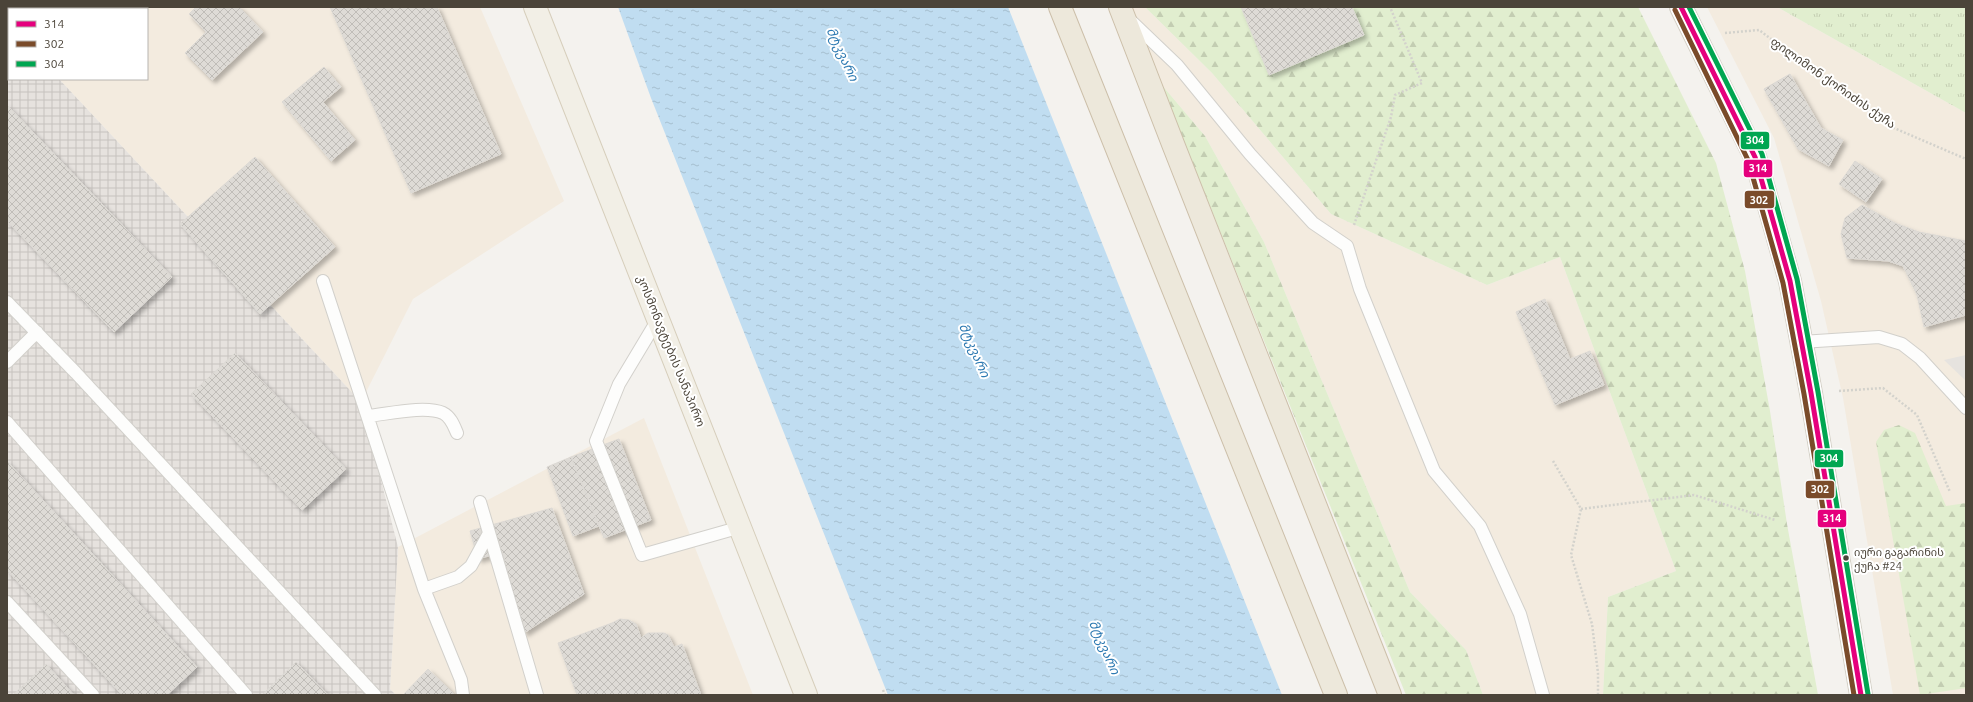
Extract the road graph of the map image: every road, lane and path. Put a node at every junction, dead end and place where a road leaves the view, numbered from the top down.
1 (535, 7) edge
2 (1060, 7) edge
3 (1390, 7) edge
4 (1682, 7) edge
5 (1122, 10) edge
6 (1695, 35) junction
7 (1966, 159) edge
8 (1347, 246) junction
9 (323, 281) dead end
10 (7, 302) edge
11 (658, 319) junction
12 (37, 332) junction
13 (1802, 342) junction
14 (7, 362) edge
15 (1811, 393) junction
16 (1966, 408) edge
17 (368, 416) junction
18 (7, 422) edge
19 (457, 433) dead end
20 (1553, 461) dead end
21 (1950, 492) dead end
22 (480, 502) dead end
23 (1581, 509) junction
24 (1775, 520) dead end
25 (741, 527) junction
26 (489, 533) junction
27 (424, 589) junction
28 (7, 602) edge
29 (883, 690) dead end
30 (93, 695) edge
31 (245, 695) edge
32 (375, 695) edge
33 (463, 695) edge
34 (537, 695) edge
35 (806, 695) edge
36 (885, 695) edge
37 (1336, 695) edge
38 (1390, 695) edge
39 (1543, 695) edge
40 (1598, 695) edge
41 (1861, 695) edge

1 - 11 main road, კოსმონავტების სანაპირო
2 - 37 highway
3 - 8 path
4 - 6 main road
5 - 8 lane
5 - 38 highway
6 - 7 path, ფილიმონ ქორიძის ქუჩა
6 - 13 main road
8 - 39 lane
9 - 17 lane
10 - 12 lane
11 - 25 main road, კოსმონავტების სანაპირო
11 - 25 lane
12 - 14 lane
12 - 32 lane
13 - 15 main road
13 - 16 lane
15 - 21 path
15 - 41 main road
17 - 19 lane
17 - 27 lane
18 - 31 lane
20 - 23 path
22 - 26 lane
23 - 24 path
23 - 40 path
25 - 35 main road, კოსმონავტების სანაპირო
26 - 27 lane
26 - 34 lane
27 - 33 lane
28 - 30 lane
29 - 36 path

